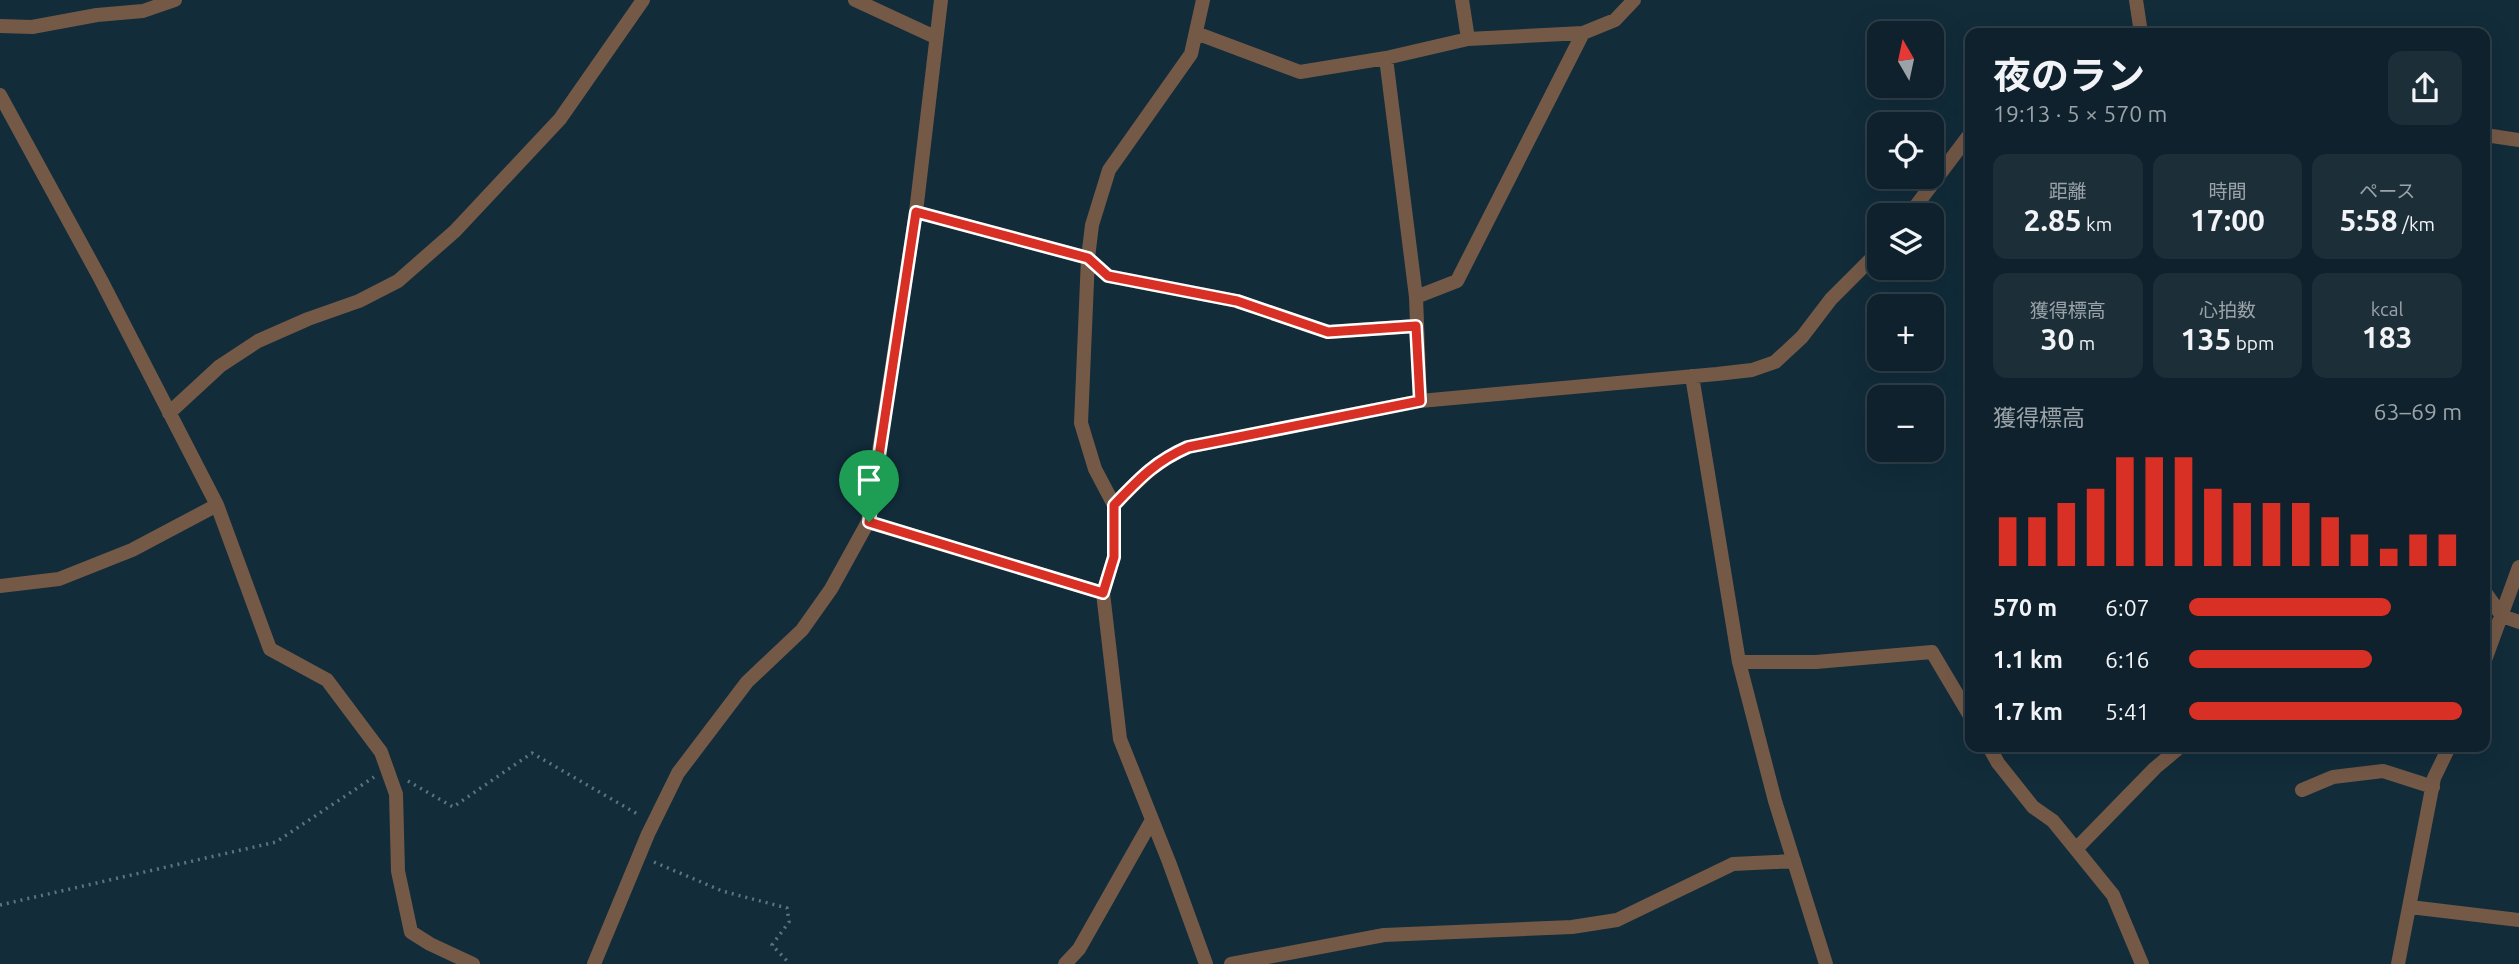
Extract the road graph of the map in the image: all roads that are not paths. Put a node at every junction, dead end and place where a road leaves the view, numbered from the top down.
1 (110, 0) edge
2 (175, 0) edge
3 (643, 0) edge
4 (855, 0) edge
5 (941, 0) edge
6 (1203, 0) edge
7 (1462, 0) edge
8 (1634, 0) edge
9 (2136, 0) edge
10 (97, 15) junction
11 (0, 26) edge
12 (2140, 28) edge
13 (1196, 33) junction
14 (1583, 33) junction
15 (935, 37) junction
16 (1468, 39) junction
17 (1386, 58) junction
18 (0, 95) edge
19 (2490, 136) edge
20 (2519, 140) edge
21 (1965, 141) edge
22 (1918, 203) edge
23 (916, 212) junction
24 (1088, 258) junction
25 (1867, 263) edge
26 (1416, 297) junction
27 (1416, 326) junction
28 (1692, 376) junction
29 (1420, 401) junction
30 (169, 413) junction
31 (217, 505) junction
32 (1114, 505) junction
33 (869, 522) junction
34 (2519, 568) edge
35 (0, 586) edge
36 (1103, 593) junction
37 (2490, 599) edge
38 (2502, 616) junction
39 (2519, 622) edge
40 (2490, 647) edge
41 (1738, 662) junction
42 (1965, 708) edge
43 (1992, 752) edge
44 (2174, 752) edge
45 (2447, 752) edge
46 (2433, 787) junction
47 (2302, 790) dead end
48 (1152, 820) junction
49 (2077, 848) junction
50 (1794, 861) junction
51 (2410, 907) junction
52 (2519, 920) edge
53 (473, 964) edge
54 (594, 964) edge
55 (1065, 964) edge
56 (1206, 964) edge
57 (1231, 964) edge
58 (1826, 964) edge
59 (2142, 964) edge
60 (2398, 964) edge

1 - 10 street
2 - 10 street
3 - 30 street
4 - 15 street
5 - 15 street
6 - 13 street
7 - 16 street
8 - 14 street
9 - 12 street
10 - 11 street
13 - 17 street
13 - 24 street
14 - 16 street
14 - 26 street
15 - 23 street
16 - 17 street
17 - 26 street
18 - 30 street
19 - 20 street
21 - 22 street
23 - 24 street
23 - 33 street
24 - 27 street
24 - 32 street
25 - 28 street
26 - 27 street
27 - 29 street
28 - 29 street
28 - 41 street
29 - 32 street
30 - 31 street
31 - 35 street
31 - 53 street
32 - 36 street
33 - 36 street
33 - 54 street
34 - 38 street
36 - 48 street
37 - 38 street
38 - 39 street
38 - 40 street
41 - 42 street
41 - 50 street
43 - 49 street
44 - 49 street
45 - 46 street
46 - 47 street
46 - 51 street
48 - 55 street
48 - 56 street
49 - 59 street
50 - 57 street
50 - 58 street
51 - 52 street
51 - 60 street

